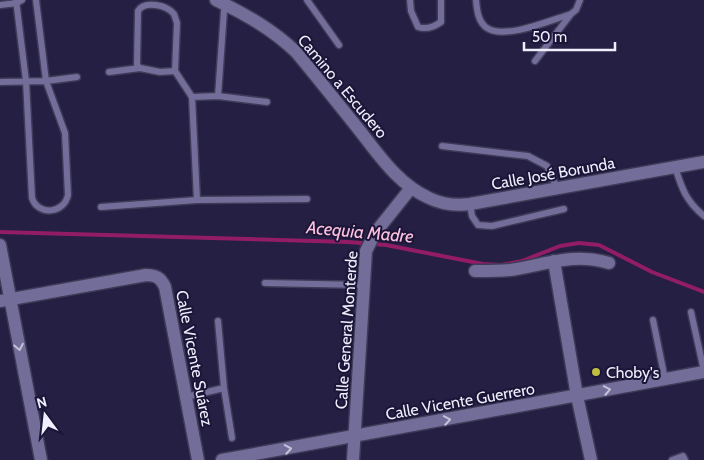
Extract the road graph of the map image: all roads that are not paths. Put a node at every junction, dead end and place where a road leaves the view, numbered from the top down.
1 (36, 0) edge
2 (307, 0) edge
3 (410, 0) edge
4 (441, 0) edge
5 (476, 0) edge
6 (580, 0) edge
7 (18, 1) edge
8 (221, 3) edge
9 (0, 5) edge
10 (571, 14) junction
11 (339, 45) dead end
12 (536, 61) dead end
13 (140, 68) junction
14 (175, 71) junction
15 (110, 72) dead end
16 (77, 77) dead end
17 (26, 81) junction
18 (46, 81) junction
19 (0, 82) edge
20 (218, 96) junction
21 (192, 97) junction
22 (267, 102) dead end
23 (442, 146) dead end
24 (704, 162) edge
25 (675, 167) junction
26 (412, 188) junction
27 (557, 188) junction
28 (308, 199) dead end
29 (198, 200) junction
30 (470, 204) junction
31 (101, 207) dead end
32 (564, 209) dead end
33 (704, 216) edge
34 (0, 248) edge
35 (554, 261) junction
36 (609, 263) dead end
37 (475, 271) dead end
38 (265, 283) dead end
39 (363, 285) junction
40 (5, 300) edge
41 (691, 312) dead end
42 (218, 320) dead end
43 (653, 320) dead end
44 (704, 372) edge
45 (665, 379) junction
46 (224, 388) junction
47 (577, 396) junction
48 (186, 397) junction
49 (354, 437) junction
50 (232, 438) dead end
51 (41, 460) edge
52 (198, 460) edge
53 (222, 460) edge
54 (353, 460) edge
55 (591, 460) edge
56 (672, 460) edge
57 (685, 460) edge

1 - 18 lane
2 - 11 lane
3 - 4 lane
5 - 10 lane
6 - 10 lane
7 - 9 lane
7 - 17 lane
8 - 20 lane
8 - 26 street, Camino a Escudero
10 - 12 lane
13 - 14 lane
13 - 14 lane
13 - 15 lane
14 - 21 lane
16 - 18 lane
17 - 18 lane
17 - 18 lane
17 - 19 lane
20 - 21 lane
20 - 22 lane
21 - 29 lane
23 - 27 lane
24 - 25 street, Calle José Borunda
25 - 27 street, Calle José Borunda
25 - 33 lane
26 - 30 street, Calle José Borunda
26 - 39 street, Calle General Monterde
27 - 30 street, Calle José Borunda
28 - 29 lane
29 - 31 lane
30 - 32 lane
34 - 40 street
35 - 36 street
35 - 37 street
35 - 47 street
38 - 39 lane
39 - 49 street, Calle General Monterde
40 - 48 street, Calle Vicente Suárez
40 -> 51 street
41 - 44 lane
42 - 46 lane
43 - 45 lane
44 - 45 street, Calle Vicente Guerrero
47 -> 45 street, Calle Vicente Guerrero
46 - 48 lane
46 - 50 lane
49 -> 47 street, Calle Vicente Guerrero
47 - 55 street
48 - 52 street, Calle Vicente Suárez
53 -> 49 street, Calle Vicente Guerrero
49 - 54 street, Calle General Monterde
56 - 57 lane

